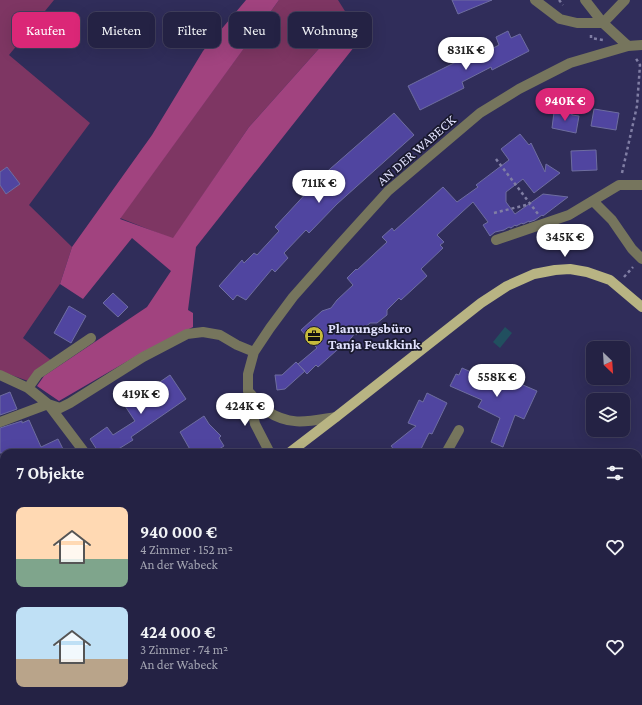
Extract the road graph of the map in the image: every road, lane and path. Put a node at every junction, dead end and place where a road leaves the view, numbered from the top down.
1 (535, 0) edge
2 (585, 0) edge
3 (625, 0) edge
4 (603, 23) junction
5 (642, 45) edge
6 (628, 46) junction
7 (496, 159) dead end
8 (620, 185) junction
9 (642, 185) edge
10 (594, 201) junction
11 (530, 204) junction
12 (494, 213) dead end
13 (545, 224) junction
14 (496, 240) dead end
15 (642, 258) edge
16 (618, 285) junction
17 (642, 307) edge
18 (91, 338) dead end
19 (254, 352) junction
20 (0, 375) edge
21 (28, 388) junction
22 (248, 391) junction
23 (48, 404) junction
24 (336, 417) junction
25 (0, 422) edge
26 (459, 430) dead end
27 (81, 449) edge
28 (268, 449) edge
29 (294, 449) edge
30 (448, 449) edge

1 - 4 street
2 - 4 street
3 - 4 street
4 - 6 street
5 - 6 street, AN DER WABECK
6 - 8 path
6 - 19 street, AN DER WABECK
7 - 11 path
8 - 9 street
8 - 10 street
10 - 13 street
10 - 15 street
11 - 12 path
11 - 13 path
13 - 14 street
15 - 16 path
16 - 17 main road
16 - 24 main road
18 - 21 street
19 - 22 street, AN DER WABECK
19 - 23 street
20 - 21 street
21 - 23 street
22 - 24 street
22 - 28 street, AN DER WABECK
23 - 25 street
23 - 27 street
24 - 29 main road
26 - 30 street

